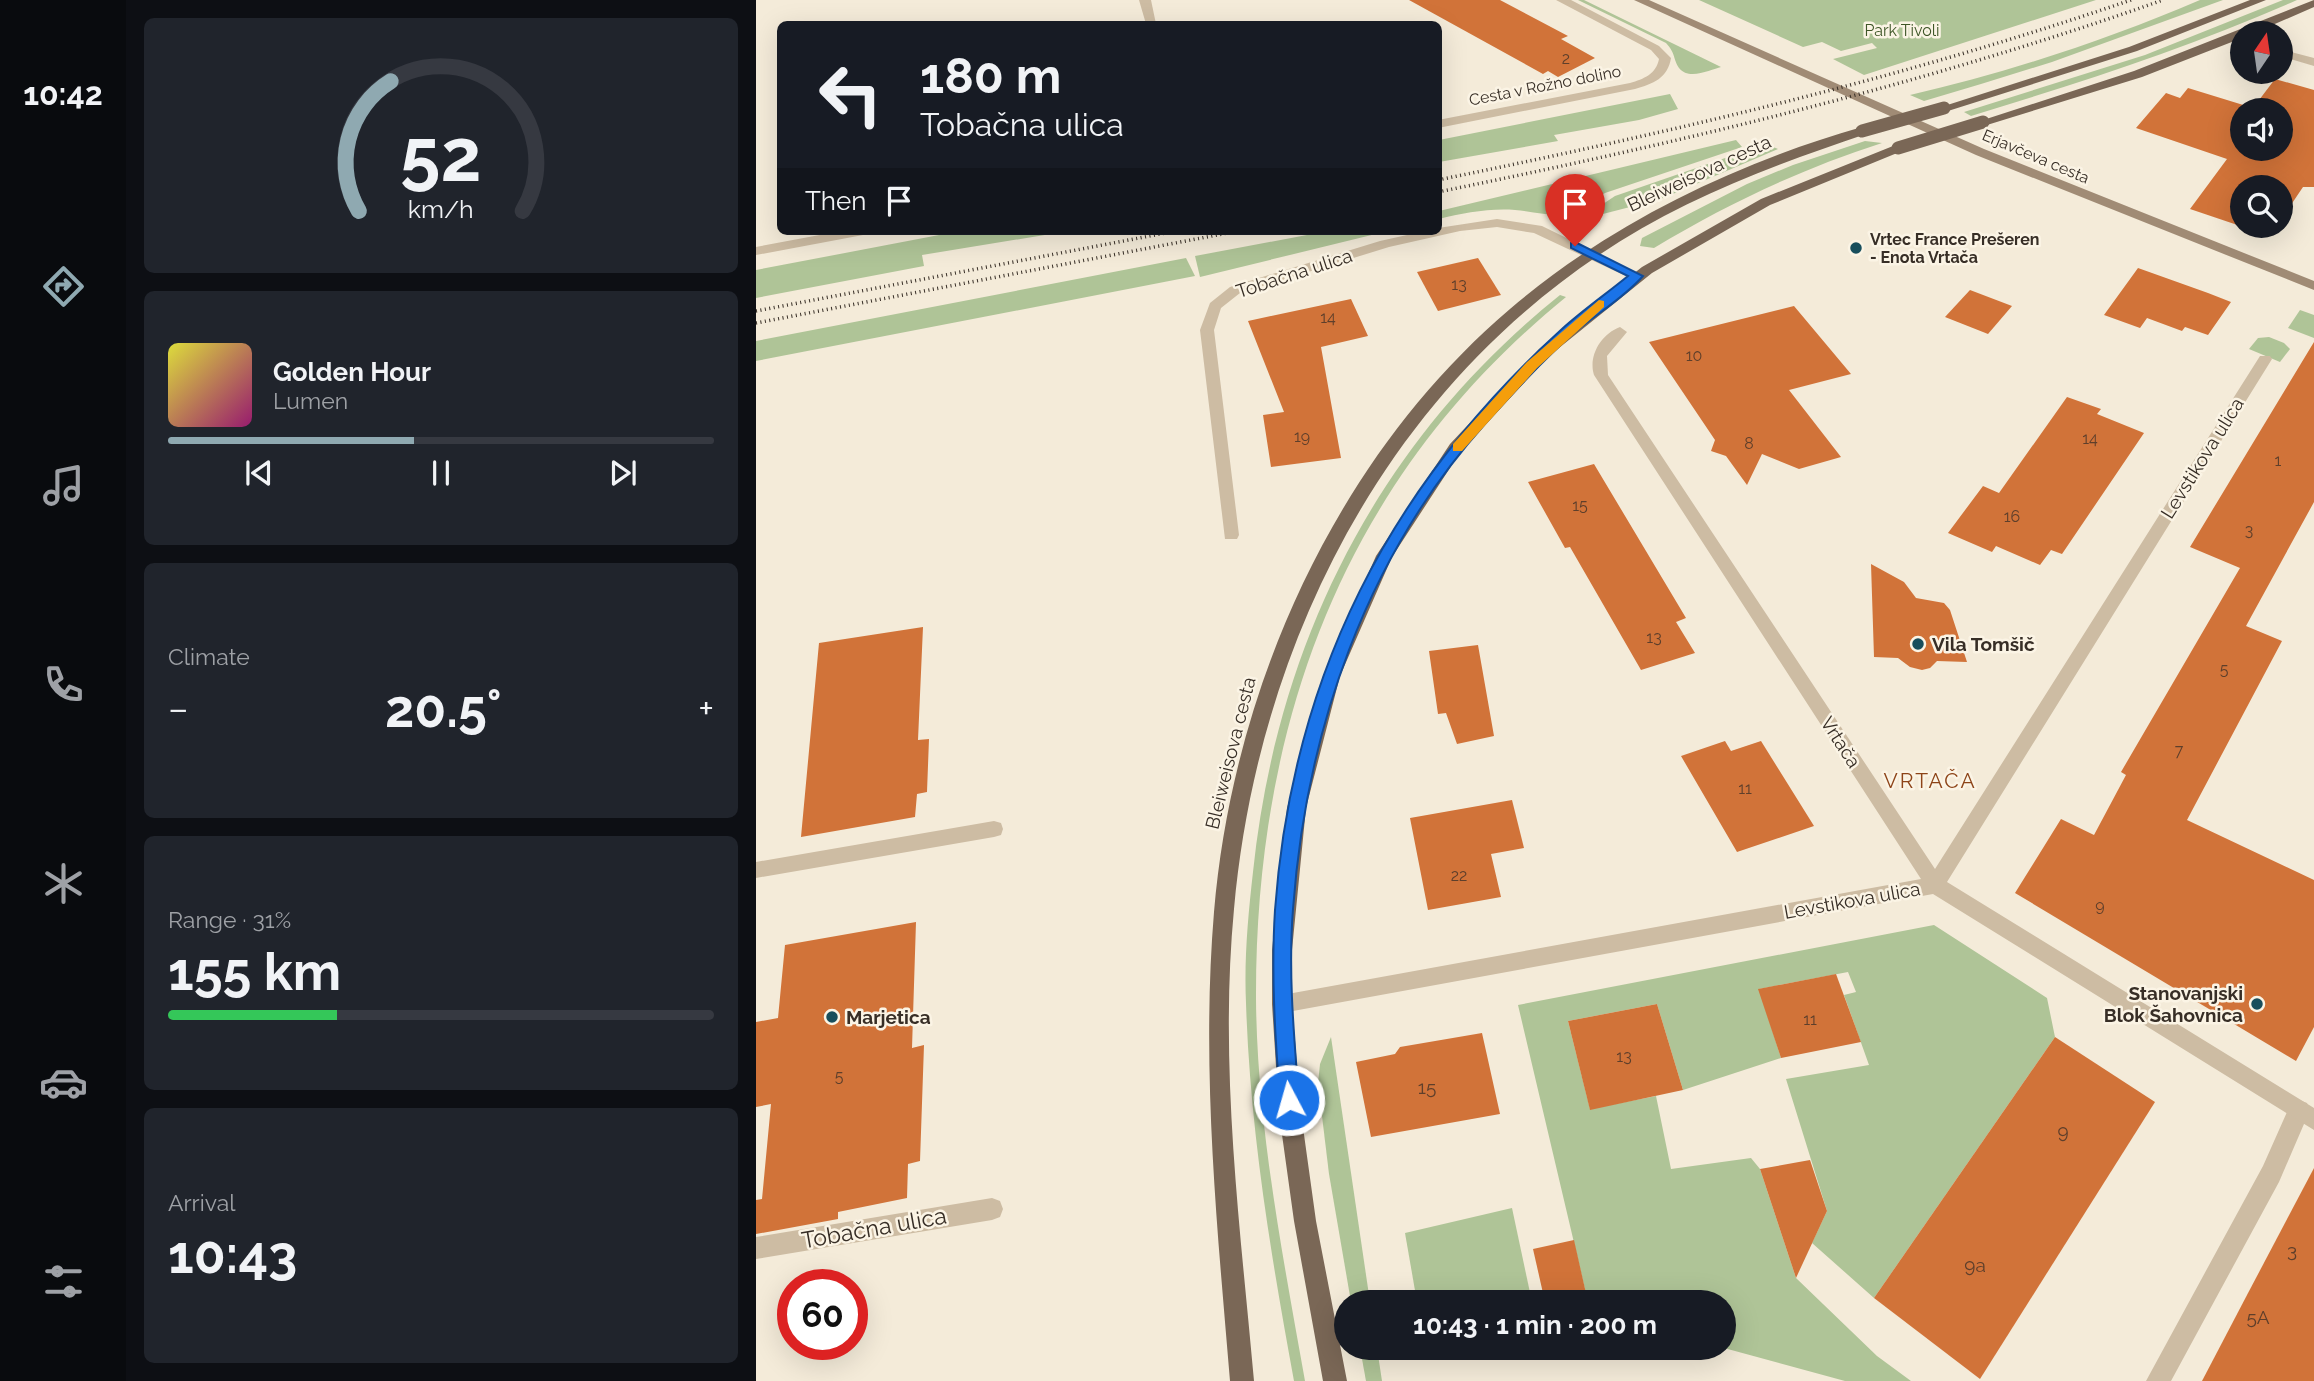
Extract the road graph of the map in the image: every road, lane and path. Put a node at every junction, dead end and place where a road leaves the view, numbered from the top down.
1 (1145, 0) edge
2 (1562, 0) edge
3 (1640, 0) edge
4 (2260, 0) edge
5 (2314, 4) edge
6 (1150, 21) edge
7 (2274, 21) edge
8 (2230, 39) edge
9 (2293, 57) edge
10 (2314, 62) edge
11 (1442, 123) edge
12 (1442, 231) edge
13 (842, 235) edge
14 (1422, 235) edge
15 (756, 251) edge
16 (1592, 254) junction
17 (1637, 276) junction
18 (2314, 286) edge
19 (1620, 332) dead end
20 (2264, 359) dead end
21 (1231, 535) dead end
22 (994, 829) dead end
23 (756, 870) edge
24 (1935, 885) junction
25 (1282, 1004) junction
26 (2306, 1115) edge
27 (992, 1209) dead end
28 (756, 1248) edge
29 (1242, 1381) edge
30 (1335, 1381) edge
31 (2158, 1381) edge

1 - 6 street
2 - 11 street, Cesta v Rožno dolino
3 - 18 main road, Erjavčeva cesta
4 - 16 main road, Bleiweisova cesta, bridge
5 - 7 main road
8 - 17 main road, bridge
9 - 10 street
12 - 16 street, Tobačna ulica
13 - 15 street
14 - 21 street, Tobačna ulica
16 - 17 street, Tobačna ulica
16 - 29 main road, Bleiweisova cesta
17 - 25 main road
19 - 24 street, Vrtača
20 - 24 street, Levstikova ulica
22 - 23 street
24 - 25 street, Levstikova ulica
24 - 26 street, Vrtača
25 - 30 main road
26 - 31 street
27 - 28 street, Tobačna ulica

